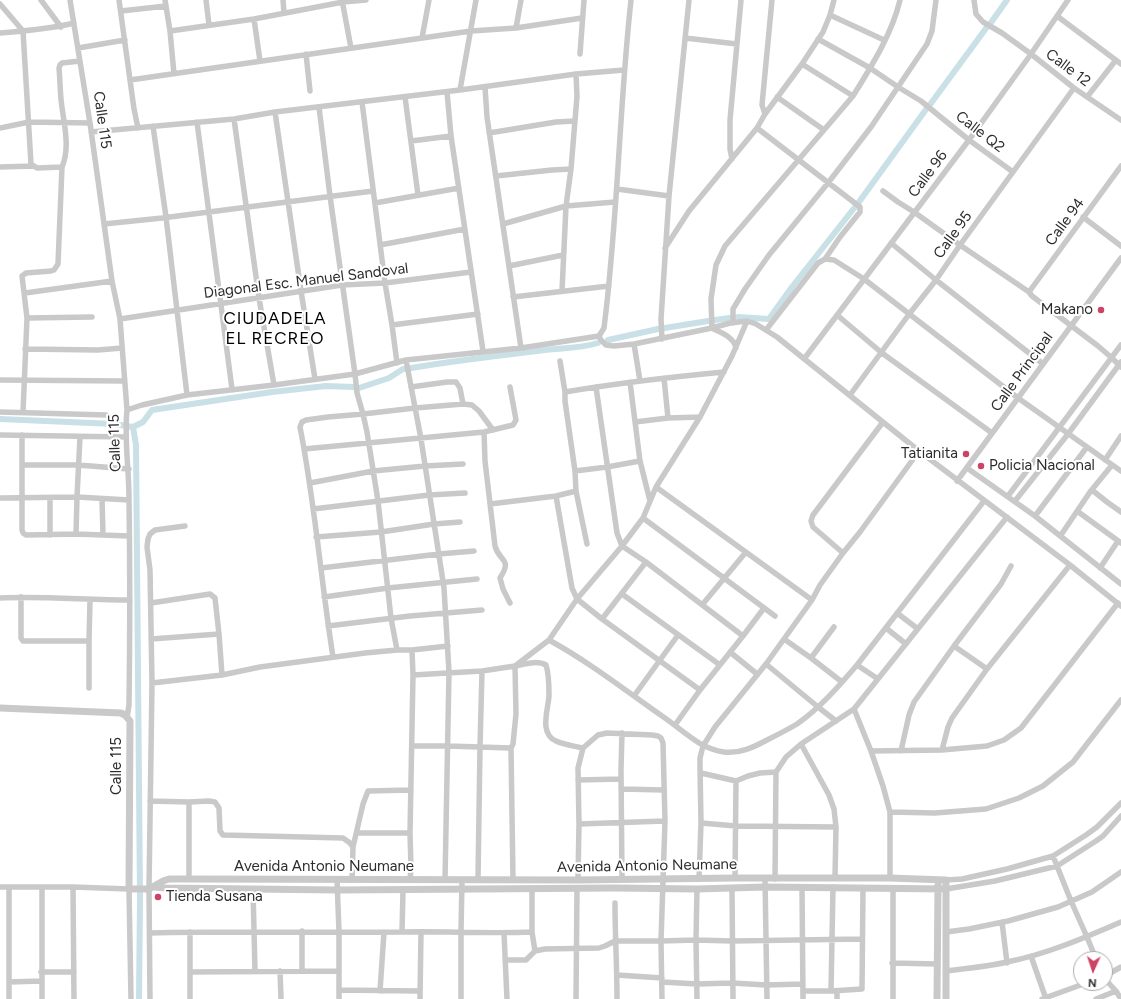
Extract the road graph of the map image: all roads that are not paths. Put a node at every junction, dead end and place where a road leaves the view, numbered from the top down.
1 (41, 0) edge
2 (70, 0) edge
3 (119, 0) edge
4 (206, 0) edge
5 (282, 0) edge
6 (366, 0) edge
7 (429, 0) edge
8 (476, 0) edge
9 (521, 0) edge
10 (584, 0) edge
11 (631, 0) edge
12 (689, 0) edge
13 (741, 0) edge
14 (772, 0) edge
15 (834, 0) edge
16 (900, 0) edge
17 (936, 0) edge
18 (974, 0) edge
19 (1068, 0) edge
20 (342, 1) edge
21 (166, 3) edge
22 (0, 4) edge
23 (121, 11) junction
24 (284, 13) junction
25 (830, 15) junction
26 (1057, 16) junction
27 (254, 18) junction
28 (582, 18) junction
29 (74, 23) junction
30 (209, 25) junction
31 (61, 27) junction
32 (516, 28) junction
33 (170, 30) junction
34 (471, 31) junction
35 (23, 32) junction
36 (0, 33) edge
37 (422, 38) junction
38 (685, 38) junction
39 (818, 39) junction
40 (125, 40) junction
41 (884, 40) junction
42 (737, 44) junction
43 (78, 48) junction
44 (351, 48) junction
45 (306, 54) junction
46 (580, 54) dead end
47 (1031, 54) junction
48 (80, 61) junction
49 (260, 61) junction
50 (1119, 62) edge
51 (802, 64) junction
52 (870, 68) junction
53 (624, 70) junction
54 (174, 74) junction
55 (576, 74) junction
56 (130, 80) junction
57 (485, 87) junction
58 (898, 87) junction
59 (1074, 88) junction
60 (460, 90) junction
61 (310, 91) dead end
62 (447, 92) junction
63 (853, 96) junction
64 (405, 97) junction
65 (778, 97) junction
66 (1087, 97) junction
67 (362, 102) junction
68 (319, 107) junction
69 (275, 112) junction
70 (765, 114) junction
71 (234, 119) junction
72 (1121, 120) edge
73 (575, 121) junction
74 (29, 122) junction
75 (64, 122) junction
76 (90, 122) junction
77 (197, 122) junction
78 (153, 126) junction
79 (0, 128) edge
80 (138, 128) junction
81 (756, 128) junction
82 (824, 130) junction
83 (91, 132) junction
84 (489, 133) junction
85 (451, 136) junction
86 (969, 140) junction
87 (411, 141) junction
88 (732, 159) junction
89 (798, 160) junction
90 (34, 166) junction
91 (1121, 166) edge
92 (0, 167) edge
93 (62, 167) junction
94 (571, 169) junction
95 (1013, 172) junction
96 (496, 176) junction
97 (828, 183) junction
98 (459, 188) junction
99 (617, 189) junction
100 (373, 191) junction
101 (883, 191) dead end
102 (418, 195) junction
103 (330, 196) junction
104 (669, 196) junction
105 (288, 202) junction
106 (615, 202) junction
107 (375, 203) junction
108 (566, 206) junction
109 (246, 207) junction
110 (209, 212) junction
111 (914, 212) junction
112 (166, 217) junction
113 (1083, 217) junction
114 (104, 224) junction
115 (503, 224) junction
116 (465, 229) junction
117 (891, 243) junction
118 (380, 245) junction
119 (960, 245) junction
120 (1121, 246) edge
121 (665, 248) junction
122 (563, 255) junction
123 (1121, 258) edge
124 (825, 259) junction
125 (509, 266) junction
126 (471, 272) junction
127 (864, 279) junction
128 (936, 280) junction
129 (112, 281) junction
130 (385, 283) junction
131 (342, 285) junction
132 (609, 286) junction
133 (301, 291) junction
134 (562, 291) junction
135 (1029, 292) junction
136 (25, 293) junction
137 (513, 297) junction
138 (259, 298) junction
139 (220, 304) junction
140 (177, 311) junction
141 (910, 313) junction
142 (478, 314) junction
143 (837, 315) junction
144 (92, 317) dead end
145 (27, 318) junction
146 (120, 319) junction
147 (747, 321) junction
148 (733, 323) junction
149 (392, 325) junction
150 (1072, 325) junction
151 (712, 328) junction
152 (766, 330) junction
153 (600, 338) junction
154 (662, 339) junction
155 (634, 344) junction
156 (1121, 345) edge
157 (122, 348) junction
158 (521, 348) junction
159 (736, 348) junction
160 (25, 349) junction
161 (483, 351) junction
162 (882, 353) junction
163 (1112, 358) junction
164 (804, 359) junction
165 (406, 360) junction
166 (560, 361) dead end
167 (397, 363) junction
168 (1043, 364) junction
169 (1120, 365) edge
170 (724, 372) junction
171 (354, 374) junction
172 (664, 378) junction
173 (315, 379) junction
174 (0, 380) edge
175 (25, 381) junction
176 (124, 381) junction
177 (640, 381) junction
178 (630, 382) junction
179 (274, 385) junction
180 (411, 387) junction
181 (510, 387) dead end
182 (596, 387) junction
183 (232, 389) junction
184 (565, 392) junction
185 (187, 395) junction
186 (850, 395) junction
187 (1018, 398) junction
188 (463, 404) junction
189 (415, 408) junction
190 (127, 410) junction
191 (0, 412) edge
192 (23, 412) junction
193 (364, 414) junction
194 (106, 415) dead end
195 (700, 416) junction
196 (668, 418) junction
197 (635, 422) junction
198 (883, 422) junction
199 (1060, 428) junction
200 (493, 430) junction
201 (484, 432) junction
202 (992, 433) junction
203 (1068, 434) junction
204 (0, 435) edge
205 (22, 435) junction
206 (126, 435) junction
207 (1121, 436) edge
208 (80, 437) junction
209 (421, 439) junction
210 (368, 443) junction
211 (1087, 447) junction
212 (304, 449) junction
213 (919, 451) junction
214 (1105, 460) junction
215 (640, 461) junction
216 (463, 464) dead end
217 (22, 465) junction
218 (78, 465) junction
219 (1112, 465) junction
220 (425, 466) junction
221 (607, 467) junction
222 (967, 468) junction
223 (129, 469) junction
224 (575, 470) junction
225 (1121, 471) edge
226 (372, 472) junction
227 (957, 481) junction
228 (310, 483) junction
229 (656, 487) junction
230 (1092, 490) junction
231 (576, 491) junction
232 (465, 493) dead end
233 (429, 495) junction
234 (556, 496) junction
235 (1008, 496) junction
236 (22, 497) junction
237 (77, 497) junction
238 (0, 498) edge
239 (50, 498) junction
240 (102, 498) junction
241 (129, 500) junction
242 (378, 501) junction
243 (650, 501) junction
244 (984, 501) junction
245 (1015, 501) junction
246 (490, 504) junction
247 (313, 509) junction
248 (1077, 511) junction
249 (1121, 512) edge
250 (1036, 516) junction
251 (1007, 517) junction
252 (643, 518) junction
253 (460, 522) dead end
254 (434, 524) junction
255 (185, 526) dead end
256 (381, 532) junction
257 (76, 534) junction
258 (50, 535) junction
259 (103, 535) junction
260 (1060, 535) junction
261 (129, 536) junction
262 (316, 537) junction
263 (1120, 542) edge
264 (586, 544) dead end
265 (622, 546) junction
266 (474, 551) dead end
267 (746, 552) junction
268 (843, 553) junction
269 (438, 554) junction
270 (385, 561) junction
271 (646, 562) junction
272 (1070, 565) junction
273 (1011, 566) dead end
274 (321, 568) junction
275 (1100, 568) junction
276 (725, 579) junction
277 (477, 580) dead end
278 (443, 583) junction
279 (1121, 584) edge
280 (388, 588) junction
281 (622, 594) junction
282 (21, 597) junction
283 (324, 597) junction
284 (0, 598) edge
285 (577, 599) junction
286 (90, 600) junction
287 (130, 600) junction
288 (812, 600) junction
289 (151, 603) junction
290 (510, 603) dead end
291 (1120, 604) edge
292 (702, 605) junction
293 (764, 608) junction
294 (482, 610) dead end
295 (445, 613) junction
296 (897, 613) junction
297 (775, 616) dead end
298 (391, 618) junction
299 (602, 619) junction
300 (328, 626) junction
301 (834, 627) dead end
302 (886, 628) junction
303 (918, 629) junction
304 (220, 634) junction
305 (678, 635) junction
306 (743, 636) junction
307 (151, 639) junction
308 (784, 639) junction
309 (549, 640) junction
310 (90, 641) junction
311 (906, 644) junction
312 (448, 646) junction
313 (954, 646) junction
314 (397, 650) junction
315 (412, 650) junction
316 (730, 652) junction
317 (333, 657) junction
318 (810, 658) junction
319 (659, 660) junction
320 (766, 664) junction
321 (720, 665) junction
322 (857, 665) junction
323 (515, 666) junction
324 (987, 669) junction
325 (482, 671) junction
326 (449, 672) junction
327 (222, 674) junction
328 (757, 674) junction
329 (414, 675) junction
330 (878, 679) junction
331 (842, 682) junction
332 (152, 683) junction
333 (89, 688) dead end
334 (700, 690) junction
335 (634, 696) junction
336 (1121, 700) edge
337 (818, 707) junction
338 (0, 708) edge
339 (854, 709) junction
340 (127, 718) junction
341 (836, 721) junction
342 (676, 725) junction
343 (622, 734) junction
344 (801, 744) junction
345 (412, 746) junction
346 (448, 746) junction
347 (703, 746) junction
348 (480, 747) junction
349 (511, 748) junction
350 (583, 748) junction
351 (942, 750) junction
352 (871, 751) junction
353 (901, 751) junction
354 (776, 772) junction
355 (701, 773) junction
356 (621, 779) junction
357 (578, 780) junction
358 (736, 780) junction
359 (621, 789) junction
360 (411, 790) junction
361 (664, 790) junction
362 (150, 801) junction
363 (189, 802) junction
364 (1121, 803) edge
365 (890, 812) junction
366 (1121, 816) edge
367 (665, 821) junction
368 (622, 822) junction
369 (701, 822) junction
370 (579, 824) junction
371 (736, 826) junction
372 (776, 826) junction
373 (836, 827) junction
374 (357, 833) junction
375 (410, 834) junction
376 (353, 847) junction
377 (1053, 856) junction
378 (1057, 866) junction
379 (1121, 872) edge
380 (735, 878) junction
381 (765, 878) junction
382 (775, 878) junction
383 (835, 878) junction
384 (890, 878) junction
385 (190, 879) junction
386 (337, 879) junction
387 (622, 879) junction
388 (663, 879) junction
389 (699, 879) junction
390 (352, 880) junction
391 (410, 880) junction
392 (445, 880) junction
393 (462, 880) junction
394 (478, 880) junction
395 (513, 880) junction
396 (578, 880) junction
397 (938, 880) junction
398 (946, 880) junction
399 (0, 887) edge
400 (9, 887) junction
401 (42, 887) junction
402 (73, 887) junction
403 (765, 887) junction
404 (802, 887) junction
405 (833, 887) junction
406 (663, 888) junction
407 (732, 888) junction
408 (863, 888) junction
409 (893, 888) junction
410 (938, 888) junction
411 (131, 889) junction
412 (150, 889) junction
413 (253, 889) junction
414 (461, 889) junction
415 (532, 889) junction
416 (577, 889) junction
417 (698, 889) junction
418 (946, 889) junction
419 (338, 890) junction
420 (403, 890) junction
421 (1071, 901) junction
422 (615, 903) dead end
423 (1002, 922) junction
424 (1121, 922) edge
425 (190, 932) junction
426 (254, 932) junction
427 (302, 932) junction
428 (339, 932) junction
429 (384, 932) junction
430 (402, 932) junction
431 (421, 932) junction
432 (461, 932) junction
433 (532, 932) junction
434 (946, 932) junction
435 (504, 933) junction
436 (150, 934) junction
437 (1088, 937) junction
438 (831, 939) junction
439 (862, 939) junction
440 (696, 940) junction
441 (765, 940) junction
442 (802, 940) junction
443 (615, 941) junction
444 (661, 941) junction
445 (732, 941) junction
446 (576, 949) junction
447 (535, 950) junction
448 (1093, 951) edge
449 (1031, 956) junction
450 (505, 960) junction
451 (1007, 962) junction
452 (892, 963) junction
453 (937, 964) junction
454 (255, 971) junction
455 (280, 971) junction
456 (302, 971) junction
457 (339, 971) junction
458 (946, 971) junction
459 (41, 972) junction
460 (74, 972) junction
461 (190, 972) junction
462 (617, 975) junction
463 (662, 980) junction
464 (41, 981) junction
465 (9, 982) junction
466 (732, 983) junction
467 (697, 984) junction
468 (803, 984) junction
469 (766, 985) junction
470 (1073, 988) edge
471 (1113, 988) edge
472 (339, 990) junction
473 (380, 991) junction
474 (803, 991) junction
475 (834, 991) junction
476 (420, 992) junction
477 (1116, 992) junction
478 (9, 999) edge
479 (42, 999) edge
480 (74, 999) edge
481 (131, 999) edge
482 (150, 999) edge
483 (190, 999) edge
484 (281, 999) edge
485 (339, 999) edge
486 (420, 999) edge
487 (462, 999) edge
488 (507, 999) edge
489 (576, 999) edge
490 (617, 999) edge
491 (662, 999) edge
492 (697, 999) edge
493 (733, 999) edge
494 (766, 999) edge
495 (803, 999) edge
496 (837, 999) edge
497 (893, 999) edge
498 (937, 999) edge
499 (946, 999) edge
500 (1044, 999) edge
501 (1096, 999) edge
502 (1121, 999) edge

1 - 31 street
2 - 29 street, Calle 115
3 - 23 street
4 - 30 street
5 - 24 street
6 - 20 street
7 - 37 street
8 - 34 street
9 - 32 street
10 - 28 street
11 - 53 street
12 - 38 street
13 - 42 street
14 - 70 street
15 - 25 street
16 - 41 street
17 - 58 street
18 - 47 street, Calle 12
19 - 26 street, Calle 96
20 - 24 street
20 - 44 street
21 - 23 street
21 - 33 street
22 - 35 street
23 - 40 street
24 - 27 street
25 - 39 street
25 - 41 street
26 - 47 street, Calle 96
26 - 50 street
27 - 30 street
27 - 49 street
28 - 32 street
28 - 46 street
29 - 31 street
29 - 43 street, Calle 115
30 - 33 street
31 - 35 street
32 - 34 street
33 - 54 street
34 - 37 street
34 - 60 street
35 - 36 street
35 - 74 street
37 - 44 street
38 - 42 street
38 - 104 street
39 - 51 street
39 - 52 street, Calle Q2
40 - 43 street
40 - 56 street
41 - 52 street
42 - 88 street
43 - 48 street, Calle 115
44 - 45 street
45 - 49 street
45 - 61 street
47 - 59 street, Calle 12
47 - 86 street, Calle 96
48 - 75 street
48 - 76 street, Calle 115
49 - 54 street
50 - 66 street
51 - 63 street
51 - 65 street
52 - 58 street, Calle Q2
52 - 63 street
53 - 55 street
53 - 99 street
54 - 56 street
55 - 57 street
55 - 73 street
56 - 80 street
57 - 60 street
57 - 84 street
58 - 86 street, Calle Q2
58 - 97 street
59 - 66 street, Calle 12
59 - 95 street, Calle 95
60 - 62 street
62 - 64 street
62 - 85 street
63 - 82 street
64 - 67 street
64 - 87 street
65 - 70 street
65 - 82 street
66 - 72 street, Calle 12
67 - 68 street
67 - 100 street
68 - 69 street
68 - 103 street
69 - 71 street
69 - 105 street
70 - 81 street
71 - 77 street
71 - 109 street
73 - 84 street
73 - 94 street
74 - 75 street
74 - 79 street
74 - 90 street
75 - 76 street
75 - 93 street
76 - 83 street, Calle 115
77 - 78 street
77 - 110 street
78 - 80 street
78 - 112 street
80 - 83 street
81 - 88 street
81 - 89 street
82 - 89 street
83 - 114 street, Calle 115
84 - 96 street
85 - 87 street
85 - 98 street
86 - 95 street, Calle Q2
86 - 111 street, Calle 96
87 - 102 street
88 - 121 street
89 - 97 street
89 - 151 street
90 - 92 street
90 - 93 street
91 - 113 street, Calle 94
93 - 136 street
94 - 96 street
94 - 108 street
95 - 119 street, Calle 95
96 - 115 street
97 - 124 street
97 - 148 street
98 - 102 street
98 - 116 street
99 - 104 street
99 - 106 street
100 - 103 street
100 - 107 street
101 - 111 street
102 - 107 street
103 - 105 street
103 - 131 street
104 - 121 street
105 - 109 street
105 - 133 street
106 - 108 street
106 - 132 street
107 - 118 street
108 - 115 street
108 - 122 street
109 - 110 street
109 - 138 street
110 - 112 street
110 - 139 street
111 - 117 street, Calle 96
111 - 119 street
112 - 114 street
112 - 140 street
113 - 120 street
113 - 135 street, Calle 94
114 - 129 street, Calle 115
115 - 125 street
116 - 118 street
116 - 126 street
117 - 127 street, Calle 96
117 - 128 street
118 - 130 street
119 - 128 street, Calle 95
119 - 135 street
121 - 154 street
122 - 125 street
122 - 134 street
123 - 150 street, Calle Principal
124 - 127 street
124 - 152 street
125 - 137 street
126 - 130 street, Diagonal Esc. Manuel Sandoval
126 - 142 street
127 - 141 street
127 - 143 street, Calle 96
128 - 141 street, Calle 95
128 - 168 street
129 - 136 street
129 - 146 street, Calle 115
130 - 131 street, Diagonal Esc. Manuel Sandoval
130 - 149 street
131 - 133 street, Diagonal Esc. Manuel Sandoval
131 - 171 street
132 - 134 street
132 - 153 street
133 - 138 street, Diagonal Esc. Manuel Sandoval
133 - 173 street
134 - 137 street
135 - 150 street
136 - 145 street
137 - 158 street
138 - 139 street, Diagonal Esc. Manuel Sandoval
138 - 179 street
139 - 140 street, Diagonal Esc. Manuel Sandoval
139 - 183 street
140 - 146 street, Diagonal Esc. Manuel Sandoval
140 - 185 street
141 - 162 street, Calle 95
141 - 187 street
142 - 149 street
142 - 161 street
143 - 162 street
143 - 164 street, Calle 96
144 - 145 street
145 - 160 street
146 - 157 street, Calle 115
147 - 148 street
147 - 152 street
147 - 159 street
148 - 151 street
149 - 167 street
150 - 163 street
150 - 168 street, Calle Principal
151 - 154 street
151 - 159 street
152 - 164 street
153 - 155 street
153 - 158 street
154 - 155 street
155 - 177 street
156 - 163 street
157 - 160 street
157 - 176 street, Calle 115
158 - 161 street
159 - 170 street
160 - 175 street
161 - 165 street
162 - 186 street, Calle 95
162 - 202 street
163 - 169 street
163 - 199 street
164 - 186 street
165 - 167 street
165 - 180 street
166 - 184 street
167 - 171 street
168 - 187 street, Calle Principal
169 - 203 street
170 - 172 street
170 - 195 street
171 - 173 street
171 - 193 street
172 - 177 street
172 - 196 street
173 - 179 street
174 - 175 street
175 - 176 street
175 - 192 street
176 - 190 street, Calle 115
177 - 178 street
178 - 182 street
178 - 197 street
179 - 183 street
180 - 188 street
180 - 189 street
181 - 200 street
182 - 184 street
182 - 221 street
183 - 185 street
184 - 224 street
185 - 190 street
186 - 198 street
187 - 199 street
187 - 202 street, Calle Principal
188 - 189 street
188 - 200 street
189 - 193 street
189 - 209 street
190 - 206 street, Calle 115
191 - 192 street
192 - 194 street
193 - 210 street
193 - 212 street
195 - 196 street
195 - 229 street
196 - 197 street
197 - 215 street
198 - 213 street
198 - 268 street
199 - 203 street
199 - 235 street
200 - 201 street
201 - 209 street
201 - 246 street
202 - 222 street, Calle Principal
203 - 211 street
203 - 245 street
204 - 205 street
205 - 208 street
205 - 217 street
206 - 208 street
206 - 223 street, Calle 115
207 - 214 street
208 - 218 street
209 - 210 street
209 - 220 street
210 - 212 street
210 - 226 street
211 - 214 street
211 - 250 street
212 - 228 street
213 - 227 street
213 - 268 street
214 - 219 street
215 - 221 street
215 - 243 street
216 - 220 street
217 - 218 street
217 - 236 street
218 - 223 street
218 - 237 street
219 - 225 street
219 - 230 street
220 - 226 street
220 - 233 street
221 - 224 street
221 - 265 street
222 - 227 street, Calle Principal
222 - 235 street
223 - 241 street, Calle 115
224 - 231 street
226 - 228 street
226 - 242 street
227 - 244 street
228 - 247 street
229 - 243 street
229 - 267 street
230 - 248 street
230 - 249 street
231 - 234 street
231 - 264 street
232 - 233 street
233 - 242 street
233 - 254 street
234 - 246 street
234 - 285 street
235 - 245 street
236 - 238 street
236 - 239 street
236 - 258 street
237 - 239 street
237 - 240 street
237 - 257 street
239 - 258 street
240 - 241 street
240 - 259 street
241 - 261 street, Calle 115
242 - 247 street
242 - 256 street
243 - 252 street
244 - 251 street
244 - 296 street
245 - 250 street
246 - 290 street
247 - 262 street
248 - 260 street
248 - 263 street
250 - 260 street
251 - 272 street
251 - 303 street
252 - 265 street
252 - 276 street
253 - 254 street
254 - 256 street
254 - 269 street
255 - 289 street
256 - 262 street
256 - 270 street
257 - 258 street
257 - 259 street
259 - 261 street
260 - 275 street
261 - 287 street, Calle 115
262 - 274 street
263 - 275 street
265 - 271 street
265 - 285 street
266 - 269 street
267 - 276 street
267 - 288 street
268 - 288 street
269 - 270 street
269 - 278 street
270 - 274 street
270 - 280 street
271 - 281 street
271 - 292 street
272 - 291 street
272 - 324 street
273 - 313 street
274 - 283 street
275 - 279 street
276 - 292 street
276 - 293 street
277 - 278 street
278 - 280 street
278 - 295 street
280 - 283 street
280 - 298 street
281 - 299 street
281 - 305 street
282 - 284 street
282 - 286 street
282 - 310 street
283 - 300 street
285 - 299 street
285 - 309 street
286 - 287 street
286 - 310 street
287 - 340 street, Calle 115
288 - 308 street
289 - 304 street
289 - 307 street
291 - 351 street
292 - 306 street
293 - 297 street
293 - 306 street
294 - 295 street
295 - 298 street
295 - 312 street
296 - 302 street
296 - 303 street
298 - 300 street
298 - 314 street
299 - 319 street
300 - 317 street
301 - 318 street
302 - 311 street
302 - 322 street
303 - 311 street
304 - 307 street
304 - 327 street
305 - 319 street
305 - 321 street
306 - 316 street
307 - 332 street
308 - 318 street
308 - 320 street
309 - 323 street
309 - 335 street
310 - 333 street
311 - 330 street
312 - 315 street
312 - 326 street
313 - 324 street
313 - 353 street
314 - 315 street
314 - 317 street
315 - 329 street
316 - 321 street
316 - 328 street
317 - 327 street
318 - 331 street
319 - 334 street
319 - 335 street
320 - 328 street
320 - 337 street
321 - 334 street
322 - 330 street
322 - 331 street
323 - 325 street
323 - 349 street
323 - 350 street
324 - 351 street
325 - 326 street
325 - 348 street
326 - 329 street
326 - 346 street
327 - 332 street
328 - 347 street
329 - 345 street
330 - 339 street
331 - 337 street
332 - 362 street
334 - 342 street
335 - 342 street
336 - 365 street
337 - 341 street
337 - 347 street
338 - 340 street
339 - 341 street
339 - 352 street
340 - 411 street, Calle 115
341 - 344 street
342 - 347 street
343 - 350 street
343 - 356 street
343 - 361 street
344 - 354 street
344 - 373 street
345 - 346 street
345 - 360 street
346 - 348 street
346 - 392 street
347 - 355 street
348 - 349 street
348 - 394 street
349 - 395 street
350 - 357 street
351 - 353 street
352 - 353 street
352 - 365 street
354 - 358 street
354 - 372 street
355 - 358 street
355 - 369 street
356 - 357 street
356 - 359 street
357 - 370 street
358 - 371 street
359 - 361 street
359 - 368 street
360 - 374 street
360 - 375 street
361 - 367 street
362 - 363 street
362 - 412 street
363 - 376 street
363 - 385 street
364 - 377 street, Avenida Antonio Neumane
365 - 384 street
366 - 378 street, Avenida Antonio Neumane
367 - 368 street
367 - 388 street
368 - 370 street
368 - 387 street
369 - 371 street
369 - 389 street
370 - 396 street
371 - 372 street
371 - 380 street
372 - 373 street
372 - 382 street
373 - 383 street
374 - 375 street
374 - 376 street
375 - 391 street
376 - 390 street
377 - 378 street
377 - 398 street, Avenida Antonio Neumane
378 - 418 street, Avenida Antonio Neumane
378 - 421 street
379 - 421 street
380 - 381 street, Avenida Antonio Neumane
380 - 389 street, Avenida Antonio Neumane
381 - 382 street, Avenida Antonio Neumane
381 - 403 street
382 - 383 street, Avenida Antonio Neumane
383 - 384 street, Avenida Antonio Neumane
384 - 397 street, Avenida Antonio Neumane
385 - 386 street, Avenida Antonio Neumane
385 - 412 street, Avenida Antonio Neumane
386 - 390 street, Avenida Antonio Neumane
386 - 419 street
387 - 388 street, Avenida Antonio Neumane
387 - 396 street, Avenida Antonio Neumane
388 - 389 street, Avenida Antonio Neumane
388 - 406 street
390 - 391 street, Avenida Antonio Neumane
391 - 392 street, Avenida Antonio Neumane
392 - 393 street, Avenida Antonio Neumane
393 - 394 street, Avenida Antonio Neumane
393 - 414 street
394 - 395 street, Avenida Antonio Neumane
395 - 396 street, Avenida Antonio Neumane
397 - 398 street, Avenida Antonio Neumane
397 - 410 street
398 - 418 street
399 - 400 street, Avenida Antonio Neumane
400 - 401 street, Avenida Antonio Neumane
400 - 465 street
401 - 402 street, Avenida Antonio Neumane
401 - 459 street
402 - 411 street, Avenida Antonio Neumane
402 - 460 street
403 - 404 street, Avenida Antonio Neumane
403 - 407 street, Avenida Antonio Neumane
403 - 441 street
404 - 405 street, Avenida Antonio Neumane
404 - 442 street
405 - 408 street, Avenida Antonio Neumane
405 - 438 street
406 - 416 street, Avenida Antonio Neumane
406 - 417 street, Avenida Antonio Neumane
406 - 444 street
407 - 417 street, Avenida Antonio Neumane
407 - 445 street
408 - 409 street, Avenida Antonio Neumane
408 - 439 street
409 - 410 street, Avenida Antonio Neumane
409 - 452 street
410 - 418 street, Avenida Antonio Neumane
410 - 453 street
411 - 412 street, Avenida Antonio Neumane
411 - 481 street
412 - 413 street, Avenida Antonio Neumane
412 - 436 street
413 - 419 street, Avenida Antonio Neumane
413 - 426 street
414 - 415 street, Avenida Antonio Neumane
414 - 420 street, Avenida Antonio Neumane
414 - 432 street
415 - 416 street, Avenida Antonio Neumane
415 - 433 street
416 - 446 street
417 - 440 street
418 - 434 street
419 - 420 street, Avenida Antonio Neumane
419 - 428 street
420 - 430 street
421 - 423 street
421 - 437 street
422 - 443 street
423 - 434 street
423 - 451 street
424 - 437 street
425 - 426 street
425 - 436 street
425 - 461 street
426 - 427 street
426 - 454 street
427 - 428 street
427 - 456 street
428 - 429 street
428 - 457 street
429 - 430 street
429 - 473 street
430 - 431 street
431 - 432 street
431 - 476 street
432 - 435 street
432 - 487 street
433 - 435 street
433 - 447 street
434 - 458 street
435 - 450 street
436 - 482 street
437 - 448 street
437 - 449 street
438 - 439 street
438 - 442 street
438 - 475 street
439 - 475 street
440 - 444 street
440 - 445 street
440 - 467 street
441 - 442 street
441 - 445 street
441 - 469 street
442 - 468 street
443 - 444 street
443 - 446 street
443 - 462 street
444 - 463 street
445 - 466 street
446 - 447 street
446 - 489 street
447 - 450 street
449 - 451 street
449 - 500 street
450 - 488 street
451 - 458 street
452 - 453 street
452 - 497 street
453 - 498 street
454 - 455 street
454 - 461 street
455 - 456 street
455 - 484 street
456 - 457 street
457 - 472 street
458 - 499 street
459 - 460 street
459 - 464 street
460 - 480 street
461 - 483 street
462 - 463 street
462 - 490 street
463 - 467 street
463 - 491 street
464 - 465 street
464 - 479 street
465 - 478 street
466 - 467 street
466 - 469 street
466 - 493 street
467 - 492 street
468 - 469 street
468 - 474 street
469 - 494 street
470 - 500 street
471 - 477 street
472 - 473 street
472 - 485 street
473 - 476 street
474 - 475 street
474 - 495 street
475 - 496 street
476 - 486 street
477 - 501 street
477 - 502 street

